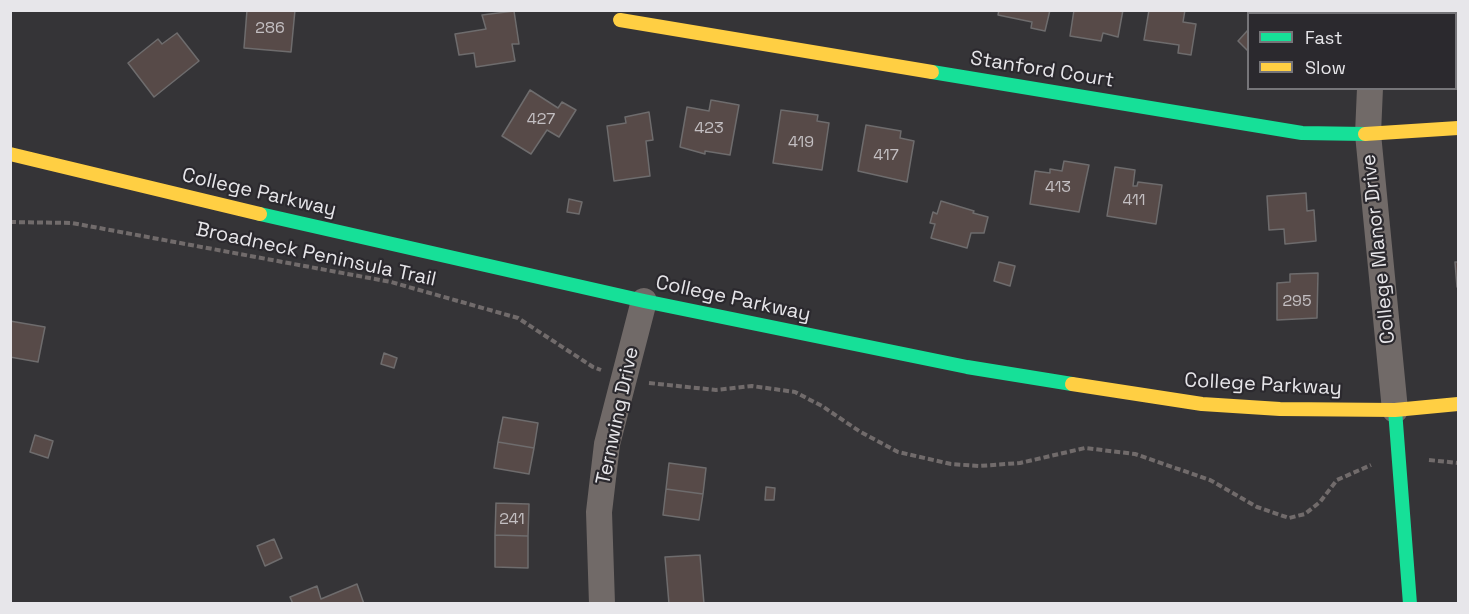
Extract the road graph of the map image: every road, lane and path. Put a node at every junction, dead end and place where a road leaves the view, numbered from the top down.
1 (620, 20) dead end
2 (1370, 90) edge
3 (1458, 128) edge
4 (1368, 134) junction
5 (10, 154) edge
6 (10, 222) edge
7 (644, 301) junction
8 (599, 369) dead end
9 (650, 383) dead end
10 (1458, 404) edge
11 (1395, 410) junction
12 (1424, 459) dead end
13 (1458, 463) edge
14 (1367, 465) dead end
15 (602, 603) edge
16 (1410, 603) edge

1 - 4 main road, Stanford Court
2 - 4 street, College Manor Drive
3 - 4 main road, Stanford Court
4 - 11 street, College Manor Drive
5 - 7 main road, College Parkway
6 - 8 path, Broadneck Peninsula Trail
7 - 11 main road, College Parkway
7 - 15 street, Ternwing Drive
9 - 14 path
10 - 11 main road, College Parkway
11 - 16 main road
12 - 13 path

